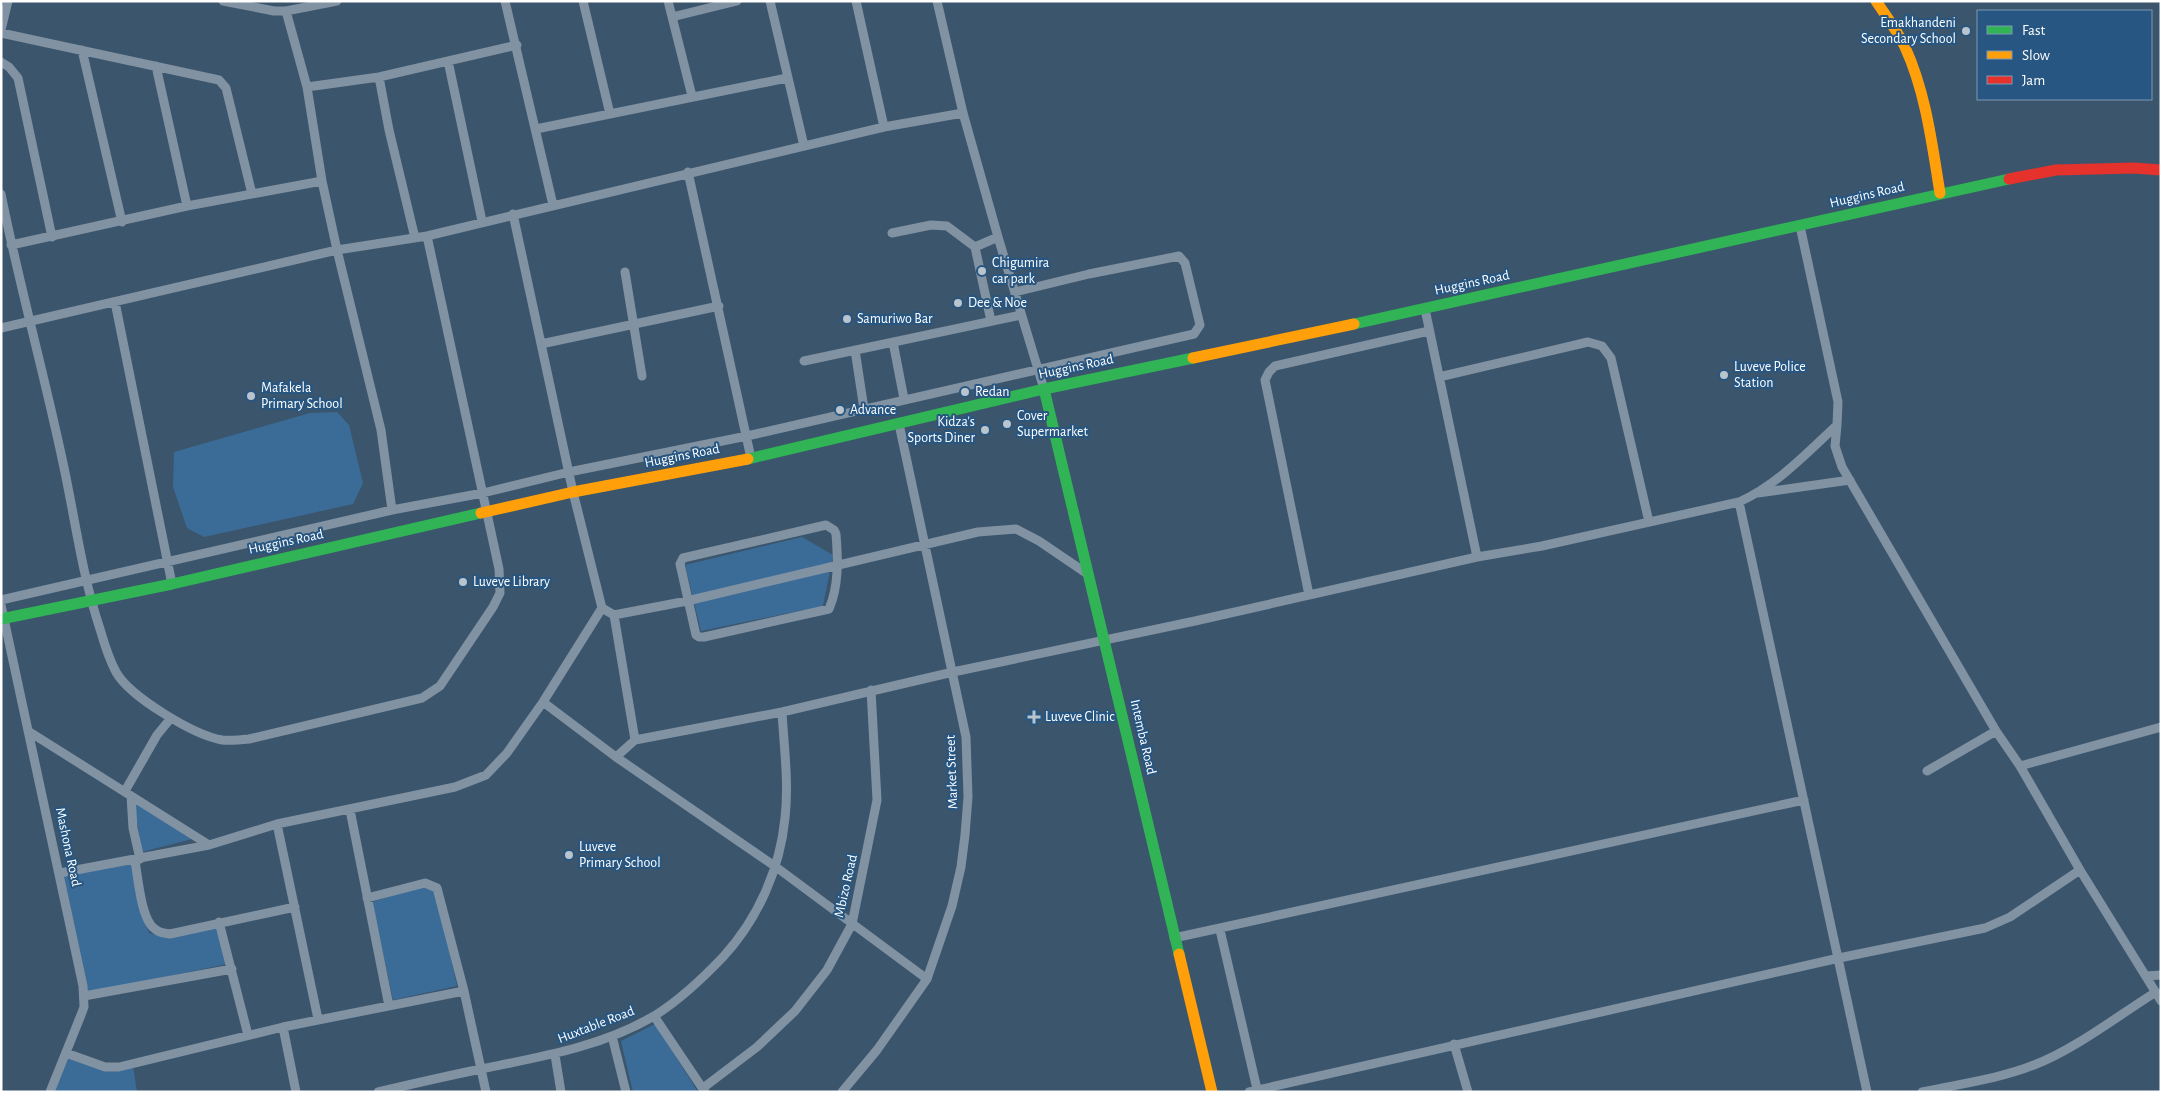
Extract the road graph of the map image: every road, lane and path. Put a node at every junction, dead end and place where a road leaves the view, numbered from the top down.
1 (8, 1) edge
2 (223, 1) edge
3 (337, 1) edge
4 (505, 1) edge
5 (583, 1) edge
6 (668, 1) edge
7 (737, 1) edge
8 (770, 1) edge
9 (856, 1) edge
10 (937, 1) edge
11 (1876, 1) edge
12 (286, 11) junction
13 (672, 17) junction
14 (1, 32) edge
15 (517, 45) junction
16 (82, 50) junction
17 (448, 61) junction
18 (1, 62) edge
19 (156, 66) junction
20 (380, 77) junction
21 (787, 78) junction
22 (306, 87) junction
23 (692, 96) junction
24 (963, 113) junction
25 (610, 114) junction
26 (884, 126) junction
27 (536, 129) junction
28 (804, 146) junction
29 (2161, 170) edge
30 (688, 172) junction
31 (322, 181) junction
32 (1940, 193) junction
33 (1, 194) edge
34 (252, 194) junction
35 (553, 205) junction
36 (187, 206) junction
37 (513, 214) junction
38 (482, 221) junction
39 (122, 222) junction
40 (1800, 226) junction
41 (892, 233) dead end
42 (427, 236) junction
43 (52, 237) junction
44 (998, 237) junction
45 (415, 238) junction
46 (11, 246) junction
47 (974, 247) junction
48 (337, 250) junction
49 (625, 272) dead end
50 (1015, 292) junction
51 (115, 302) junction
52 (719, 306) junction
53 (1425, 309) junction
54 (1021, 315) junction
55 (30, 321) junction
56 (991, 321) junction
57 (633, 324) junction
58 (1, 328) edge
59 (1429, 331) junction
60 (893, 342) junction
61 (541, 344) junction
62 (855, 350) junction
63 (804, 361) dead end
64 (1039, 368) junction
65 (642, 376) dead end
66 (1439, 377) junction
67 (1044, 389) junction
68 (904, 399) junction
69 (864, 409) junction
70 (899, 424) junction
71 (1837, 425) junction
72 (747, 436) junction
73 (751, 458) junction
74 (569, 472) junction
75 (1850, 480) junction
76 (573, 492) junction
77 (483, 493) junction
78 (1758, 494) junction
79 (1739, 502) junction
80 (392, 510) junction
81 (487, 513) junction
82 (1649, 522) junction
83 (926, 544) junction
84 (1477, 557) junction
85 (168, 561) junction
86 (838, 564) junction
87 (1090, 574) junction
88 (87, 581) junction
89 (172, 584) junction
90 (1308, 595) junction
91 (1, 600) edge
92 (687, 600) junction
93 (91, 602) junction
94 (1, 605) edge
95 (602, 608) junction
96 (614, 615) junction
97 (3, 619) edge
98 (1106, 640) junction
99 (953, 672) junction
100 (871, 690) junction
101 (543, 702) junction
102 (782, 712) junction
103 (171, 718) junction
104 (2161, 727) edge
105 (28, 731) junction
106 (1996, 731) junction
107 (635, 740) junction
108 (616, 757) junction
109 (2020, 766) junction
110 (1927, 771) dead end
111 (128, 794) junction
112 (1804, 800) junction
113 (350, 810) junction
114 (277, 824) junction
115 (209, 846) junction
116 (138, 860) junction
117 (776, 867) junction
118 (2080, 870) junction
119 (60, 873) junction
120 (367, 898) junction
121 (295, 907) junction
122 (219, 922) junction
123 (852, 924) junction
124 (1220, 930) junction
125 (1174, 938) junction
126 (1839, 958) junction
127 (232, 969) junction
128 (2161, 975) edge
129 (2146, 976) junction
130 (927, 978) junction
131 (464, 991) junction
132 (2156, 992) junction
133 (84, 996) junction
134 (2161, 1001) edge
135 (389, 1006) junction
136 (654, 1016) junction
137 (318, 1020) junction
138 (283, 1027) junction
139 (248, 1035) junction
140 (612, 1036) junction
141 (1454, 1044) junction
142 (66, 1053) junction
143 (555, 1055) junction
144 (481, 1069) junction
145 (704, 1090) edge
146 (1253, 1090) edge
147 (50, 1092) edge
148 (296, 1092) edge
149 (378, 1092) edge
150 (486, 1092) edge
151 (561, 1092) edge
152 (626, 1092) edge
153 (842, 1092) edge
154 (1212, 1092) edge
155 (1468, 1092) edge
156 (1867, 1092) edge
157 (1922, 1092) edge

1 - 14 street
2 - 12 street
3 - 12 street
4 - 15 street
5 - 25 street
6 - 13 street
7 - 13 street
8 - 21 street
9 - 26 street
10 - 24 street
11 - 32 street
12 - 22 street
13 - 23 street
14 - 16 street
15 - 17 street
15 - 27 street
16 - 19 street
16 - 39 street
17 - 20 street
17 - 38 street
18 - 43 street
19 - 34 street
19 - 36 street
20 - 22 street
20 - 45 street
21 - 23 street
21 - 28 street
22 - 31 street
23 - 25 street
24 - 26 street
24 - 44 street
25 - 27 street
26 - 28 street
27 - 35 street
28 - 30 street
29 - 32 street, Huggins Road
30 - 35 street
30 - 52 street
31 - 34 street
31 - 48 street
32 - 40 street, Huggins Road
33 - 46 street
34 - 36 street
35 - 37 street
36 - 39 street
37 - 38 street
37 - 61 street
38 - 42 street
39 - 43 street
40 - 53 street, Huggins Road
40 - 71 street
41 - 47 street
42 - 45 street
42 - 77 street
43 - 46 street
44 - 47 street
44 - 50 street
45 - 48 street
46 - 55 street
47 - 56 street
48 - 51 street
48 - 80 street
49 - 57 street
50 - 54 street
50 - 64 street
51 - 55 street
51 - 85 street
52 - 57 street
52 - 72 street
53 - 59 street
53 - 67 street, Huggins Road
54 - 56 street
54 - 64 street
55 - 58 street
55 - 88 street
56 - 60 street
57 - 61 street
57 - 65 street
59 - 66 street
59 - 90 street
60 - 62 street
60 - 68 street
61 - 74 street
62 - 63 street
62 - 69 street
64 - 67 street
64 - 68 street
66 - 82 street
66 - 84 street
67 - 70 street, Huggins Road
67 - 87 street, Intemba Road
68 - 69 street
69 - 72 street
70 - 73 street, Huggins Road
70 - 83 street, Market Street
71 - 75 street
71 - 78 street
72 - 73 street
72 - 74 street
73 - 76 street, Huggins Road
74 - 76 street
74 - 77 street
75 - 78 street
75 - 106 street
76 - 81 street, Huggins Road
76 - 95 street
77 - 80 street
77 - 81 street
78 - 79 street
79 - 82 street
79 - 112 street
80 - 85 street
81 - 89 street, Huggins Road
81 - 103 street
82 - 84 street
83 - 86 street
83 - 87 street
83 - 99 street, Market Street
84 - 90 street
85 - 88 street
85 - 89 street
86 - 92 street
86 - 92 street
86 - 92 street
87 - 98 street, Intemba Road
88 - 91 street
88 - 93 street
89 - 93 street, Huggins Road
90 - 98 street
92 - 96 street
93 - 97 street, Huggins Road
93 - 103 street
94 - 97 street, Mashona Road
95 - 96 street
95 - 101 street
96 - 107 street
97 - 105 street, Mashona Road
98 - 99 street
98 - 125 street, Intemba Road
99 - 100 street
99 - 130 street, Market Street
100 - 102 street
100 - 123 street, Mbizo Road
101 - 108 street
101 - 113 street
102 - 107 street
102 - 117 street, Huxtable Road
103 - 111 street
104 - 109 street
105 - 111 street
105 - 119 street, Mashona Road
106 - 109 street
106 - 110 street
107 - 108 street
108 - 117 street
109 - 118 street
111 - 115 street
111 - 116 street
112 - 124 street
112 - 126 street
113 - 114 street
113 - 120 street
114 - 115 street
114 - 121 street
115 - 116 street
116 - 119 street
116 - 122 street
117 - 123 street
117 - 136 street, Huxtable Road
118 - 126 street
118 - 129 street
119 - 133 street, Mashona Road
120 - 131 street
120 - 135 street
121 - 122 street
121 - 137 street
122 - 127 street
123 - 130 street
123 - 145 street, Mbizo Road
124 - 125 street
124 - 146 street
125 - 154 street, Intemba Road
126 - 141 street
126 - 156 street
127 - 133 street
127 - 139 street
128 - 129 street
129 - 132 street
130 - 153 street, Market Street
131 - 135 street
131 - 144 street
132 - 134 street
132 - 157 street
133 - 142 street, Mashona Road
135 - 137 street
136 - 140 street, Huxtable Road
136 - 145 street
137 - 138 street
138 - 139 street
138 - 148 street
139 - 142 street
140 - 143 street, Huxtable Road
140 - 152 street
141 - 146 street
141 - 155 street
142 - 147 street, Mashona Road
143 - 144 street, Huxtable Road
143 - 151 street
144 - 149 street, Huxtable Road
144 - 150 street

